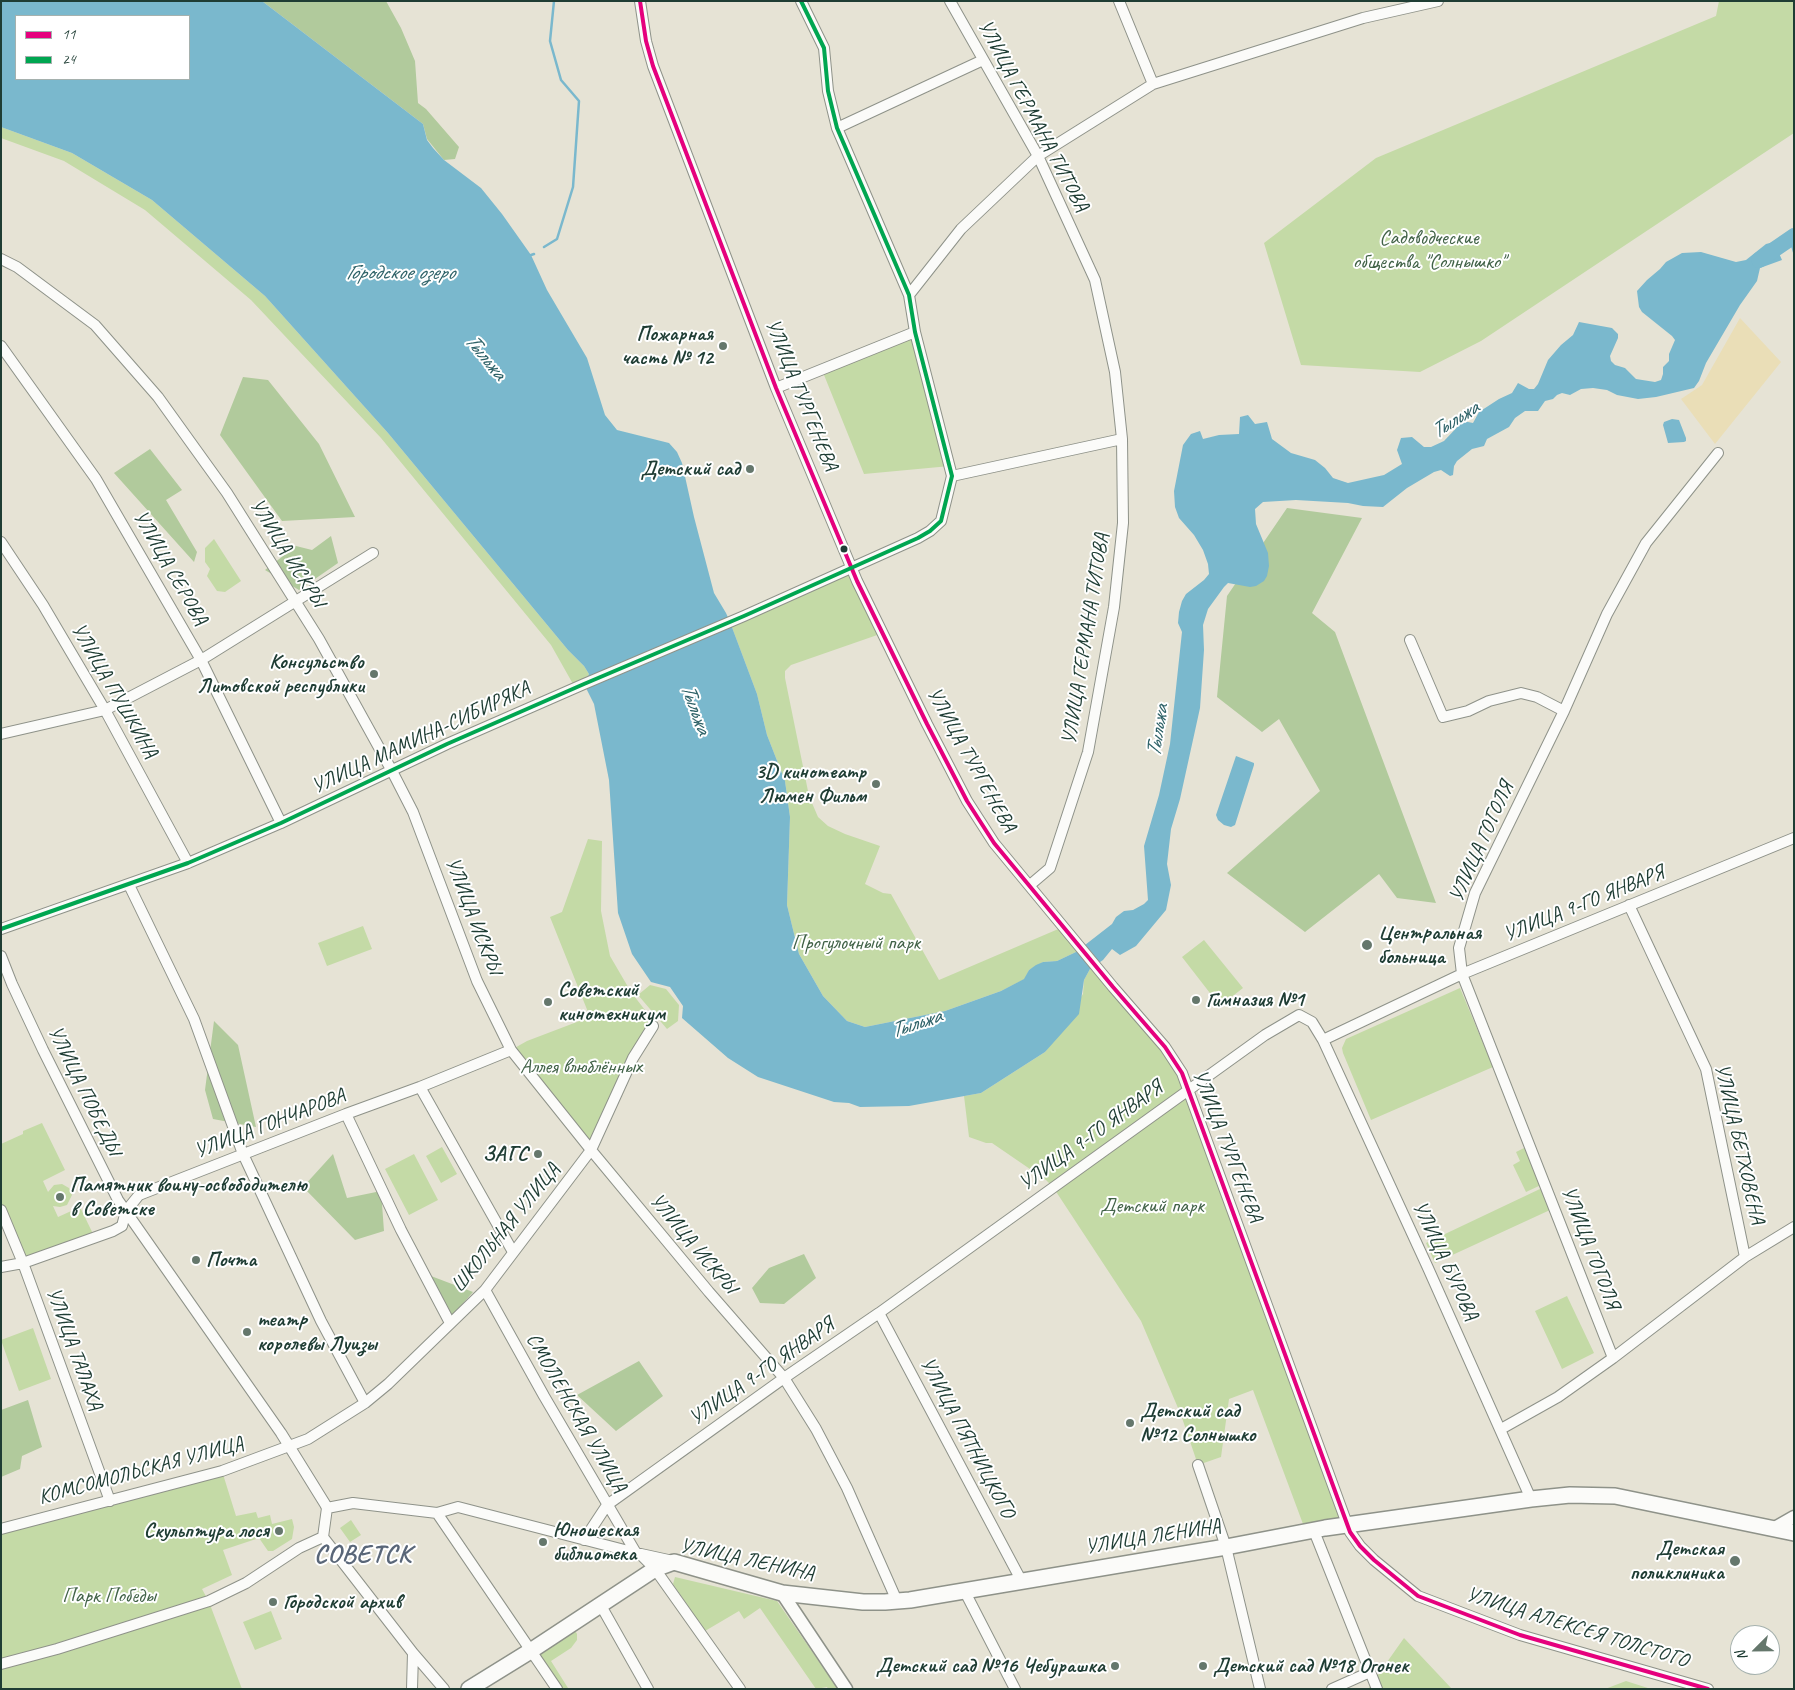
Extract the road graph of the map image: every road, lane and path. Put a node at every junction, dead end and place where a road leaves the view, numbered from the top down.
1 (640, 1) edge
2 (801, 1) edge
3 (950, 1) edge
4 (1119, 1) edge
5 (1438, 1) edge
6 (983, 60) junction
7 (1153, 84) junction
8 (837, 128) junction
9 (1038, 156) junction
10 (1, 259) edge
11 (909, 295) junction
12 (915, 332) junction
13 (1, 346) edge
14 (776, 388) junction
15 (1122, 438) junction
16 (1718, 453) dead end
17 (952, 476) junction
18 (1, 542) edge
19 (373, 553) dead end
20 (851, 567) junction
21 (296, 601) junction
22 (1410, 640) dead end
23 (201, 660) junction
24 (105, 710) junction
25 (1564, 711) junction
26 (1, 734) edge
27 (392, 771) junction
28 (281, 823) junction
29 (1794, 838) edge
30 (188, 863) junction
31 (129, 885) junction
32 (1030, 886) junction
33 (1629, 905) junction
34 (1, 929) edge
35 (1, 956) edge
36 (1462, 974) junction
37 (653, 1026) dead end
38 (1323, 1040) junction
39 (511, 1050) junction
40 (420, 1087) junction
41 (1188, 1089) junction
42 (346, 1114) junction
43 (591, 1150) junction
44 (243, 1154) junction
45 (1, 1210) edge
46 (126, 1211) junction
47 (1793, 1228) edge
48 (513, 1252) junction
49 (1744, 1257) junction
50 (23, 1263) junction
51 (1, 1267) edge
52 (485, 1290) junction
53 (879, 1313) junction
54 (450, 1323) junction
55 (1613, 1358) junction
56 (784, 1378) junction
57 (365, 1403) junction
58 (1501, 1429) junction
59 (289, 1446) junction
60 (1198, 1465) dead end
61 (1531, 1499) junction
62 (110, 1501) junction
63 (607, 1505) junction
64 (327, 1508) junction
65 (437, 1513) junction
66 (1794, 1517) edge
67 (1346, 1525) junction
68 (1, 1529) edge
69 (1773, 1529) junction
70 (1314, 1531) junction
71 (1794, 1533) edge
72 (323, 1537) junction
73 (584, 1540) junction
74 (1226, 1547) junction
75 (638, 1554) junction
76 (674, 1562) junction
77 (655, 1568) junction
78 (1021, 1580) junction
79 (964, 1590) junction
80 (782, 1593) junction
81 (897, 1601) junction
82 (600, 1604) junction
83 (532, 1650) junction
84 (413, 1653) junction
85 (1, 1664) edge
86 (1370, 1672) junction
87 (412, 1689) edge
88 (444, 1689) edge
89 (469, 1689) edge
90 (557, 1689) edge
91 (648, 1689) edge
92 (740, 1689) edge
93 (846, 1689) edge
94 (1015, 1689) edge
95 (1260, 1689) edge
96 (1332, 1689) edge
97 (1377, 1689) edge
98 (1708, 1689) edge

1 - 14 street, УЛИЦА ТУРГЕНЕВА
2 - 8 street
3 - 6 street, УЛИЦА ГЕРМАНА ТИТОВА
4 - 7 street
5 - 7 street
6 - 8 street
6 - 9 street, УЛИЦА ГЕРМАНА ТИТОВА
7 - 9 street
8 - 11 street
9 - 11 street
9 - 15 street, УЛИЦА ГЕРМАНА ТИТОВА
10 - 21 street, УЛИЦА ИСКРЫ
11 - 12 street
12 - 14 street
12 - 17 street
13 - 23 street, УЛИЦА СЕРОВА
14 - 20 street, УЛИЦА ТУРГЕНЕВА
15 - 17 street
15 - 32 street, УЛИЦА ГЕРМАНА ТИТОВА
16 - 25 street, УЛИЦА ГОГОЛЯ
17 - 20 street, УЛИЦА МАМИНА-СИБИРЯКА
18 - 24 street, УЛИЦА ПУШКИНА
19 - 21 street
20 - 27 street, УЛИЦА МАМИНА-СИБИРЯКА
20 - 32 street, УЛИЦА ТУРГЕНЕВА
21 - 23 street
21 - 27 street, УЛИЦА ИСКРЫ
22 - 25 street
23 - 24 street
23 - 28 street, УЛИЦА СЕРОВА
24 - 26 street
24 - 30 street, УЛИЦА ПУШКИНА
25 - 36 street, УЛИЦА ГОГОЛЯ
27 - 28 street, УЛИЦА МАМИНА-СИБИРЯКА
27 - 39 street, УЛИЦА ИСКРЫ
28 - 30 street, УЛИЦА МАМИНА-СИБИРЯКА
29 - 33 street, УЛИЦА 9-ГО ЯНВАРЯ
30 - 31 street, УЛИЦА МАМИНА-СИБИРЯКА
31 - 34 street, УЛИЦА МАМИНА-СИБИРЯКА
31 - 44 street
32 - 41 street, УЛИЦА ТУРГЕНЕВА
33 - 36 street, УЛИЦА 9-ГО ЯНВАРЯ
33 - 49 street, УЛИЦА БЕТХОВЕНА
35 - 46 street, УЛИЦА ПОБЕДЫ
36 - 38 street, УЛИЦА 9-ГО ЯНВАРЯ
36 - 55 street, УЛИЦА ГОГОЛЯ
37 - 43 street, ШКОЛЬНАЯ УЛИЦА
38 - 41 street, УЛИЦА 9-ГО ЯНВАРЯ
38 - 58 street, УЛИЦА БУРОВА
39 - 40 street, УЛИЦА ГОНЧАРОВА
39 - 43 street, УЛИЦА ИСКРЫ
40 - 42 street, УЛИЦА ГОНЧАРОВА
40 - 48 street
41 - 53 street, УЛИЦА 9-ГО ЯНВАРЯ
41 - 67 street, УЛИЦА ТУРГЕНЕВА
42 - 44 street, УЛИЦА ГОНЧАРОВА
42 - 54 street
43 - 48 street, ШКОЛЬНАЯ УЛИЦА
43 - 56 street, УЛИЦА ИСКРЫ
44 - 46 street, УЛИЦА ГОНЧАРОВА
44 - 57 street
45 - 50 street, УЛИЦА ТАЛАХА
46 - 50 street, УЛИЦА ГОНЧАРОВА
46 - 59 street, УЛИЦА ПОБЕДЫ
47 - 49 street
48 - 52 street, ШКОЛЬНАЯ УЛИЦА
49 - 55 street
50 - 51 street, УЛИЦА ГОНЧАРОВА
50 - 62 street, УЛИЦА ТАЛАХА
52 - 54 street, ШКОЛЬНАЯ УЛИЦА
52 - 63 street, СМОЛЕНСКАЯ УЛИЦА
53 - 56 street, УЛИЦА 9-ГО ЯНВАРЯ
53 - 78 street, УЛИЦА ПЯТНИЦКОГО
54 - 57 street, ШКОЛЬНАЯ УЛИЦА
55 - 58 street
56 - 63 street, УЛИЦА 9-ГО ЯНВАРЯ
56 - 81 street, УЛИЦА ИСКРЫ
57 - 59 street, ШКОЛЬНАЯ УЛИЦА
58 - 61 street, УЛИЦА БУРОВА
59 - 62 street, КОМСОМОЛЬСКАЯ УЛИЦА
59 - 64 street, УЛИЦА ПОБЕДЫ
60 - 74 street
61 - 67 main road, УЛИЦА ЛЕНИНА
61 - 69 main road, УЛИЦА ЛЕНИНА
62 - 68 street, КОМСОМОЛЬСКАЯ УЛИЦА
63 - 73 street
63 - 75 street, СМОЛЕНСКАЯ УЛИЦА
64 - 65 street, УЛИЦА ЛЕНИНА
64 - 72 street
65 - 73 street, УЛИЦА ЛЕНИНА
65 - 83 street
66 - 69 street
67 - 70 main road, УЛИЦА ЛЕНИНА
67 - 98 street, УЛИЦА АЛЕКСЕЯ ТОЛСТОГО
69 - 71 main road, УЛИЦА ЛЕНИНА
70 - 74 main road, УЛИЦА ЛЕНИНА
70 - 86 street
72 - 84 street
72 - 85 street
73 - 75 street, УЛИЦА ЛЕНИНА
74 - 78 main road, УЛИЦА ЛЕНИНА
74 - 95 street
75 - 76 street
75 - 77 street, УЛИЦА ЛЕНИНА
76 - 77 main road, УЛИЦА ЛЕНИНА
76 - 80 main road, УЛИЦА ЛЕНИНА
77 - 82 main road
77 - 92 street
78 - 79 main road, УЛИЦА ЛЕНИНА
79 - 81 main road, УЛИЦА ЛЕНИНА
79 - 94 street
80 - 81 main road, УЛИЦА ЛЕНИНА
80 - 93 street
82 - 83 main road
82 - 91 street
83 - 89 main road
83 - 90 street
84 - 87 street
84 - 88 street
86 - 96 street
86 - 97 street

